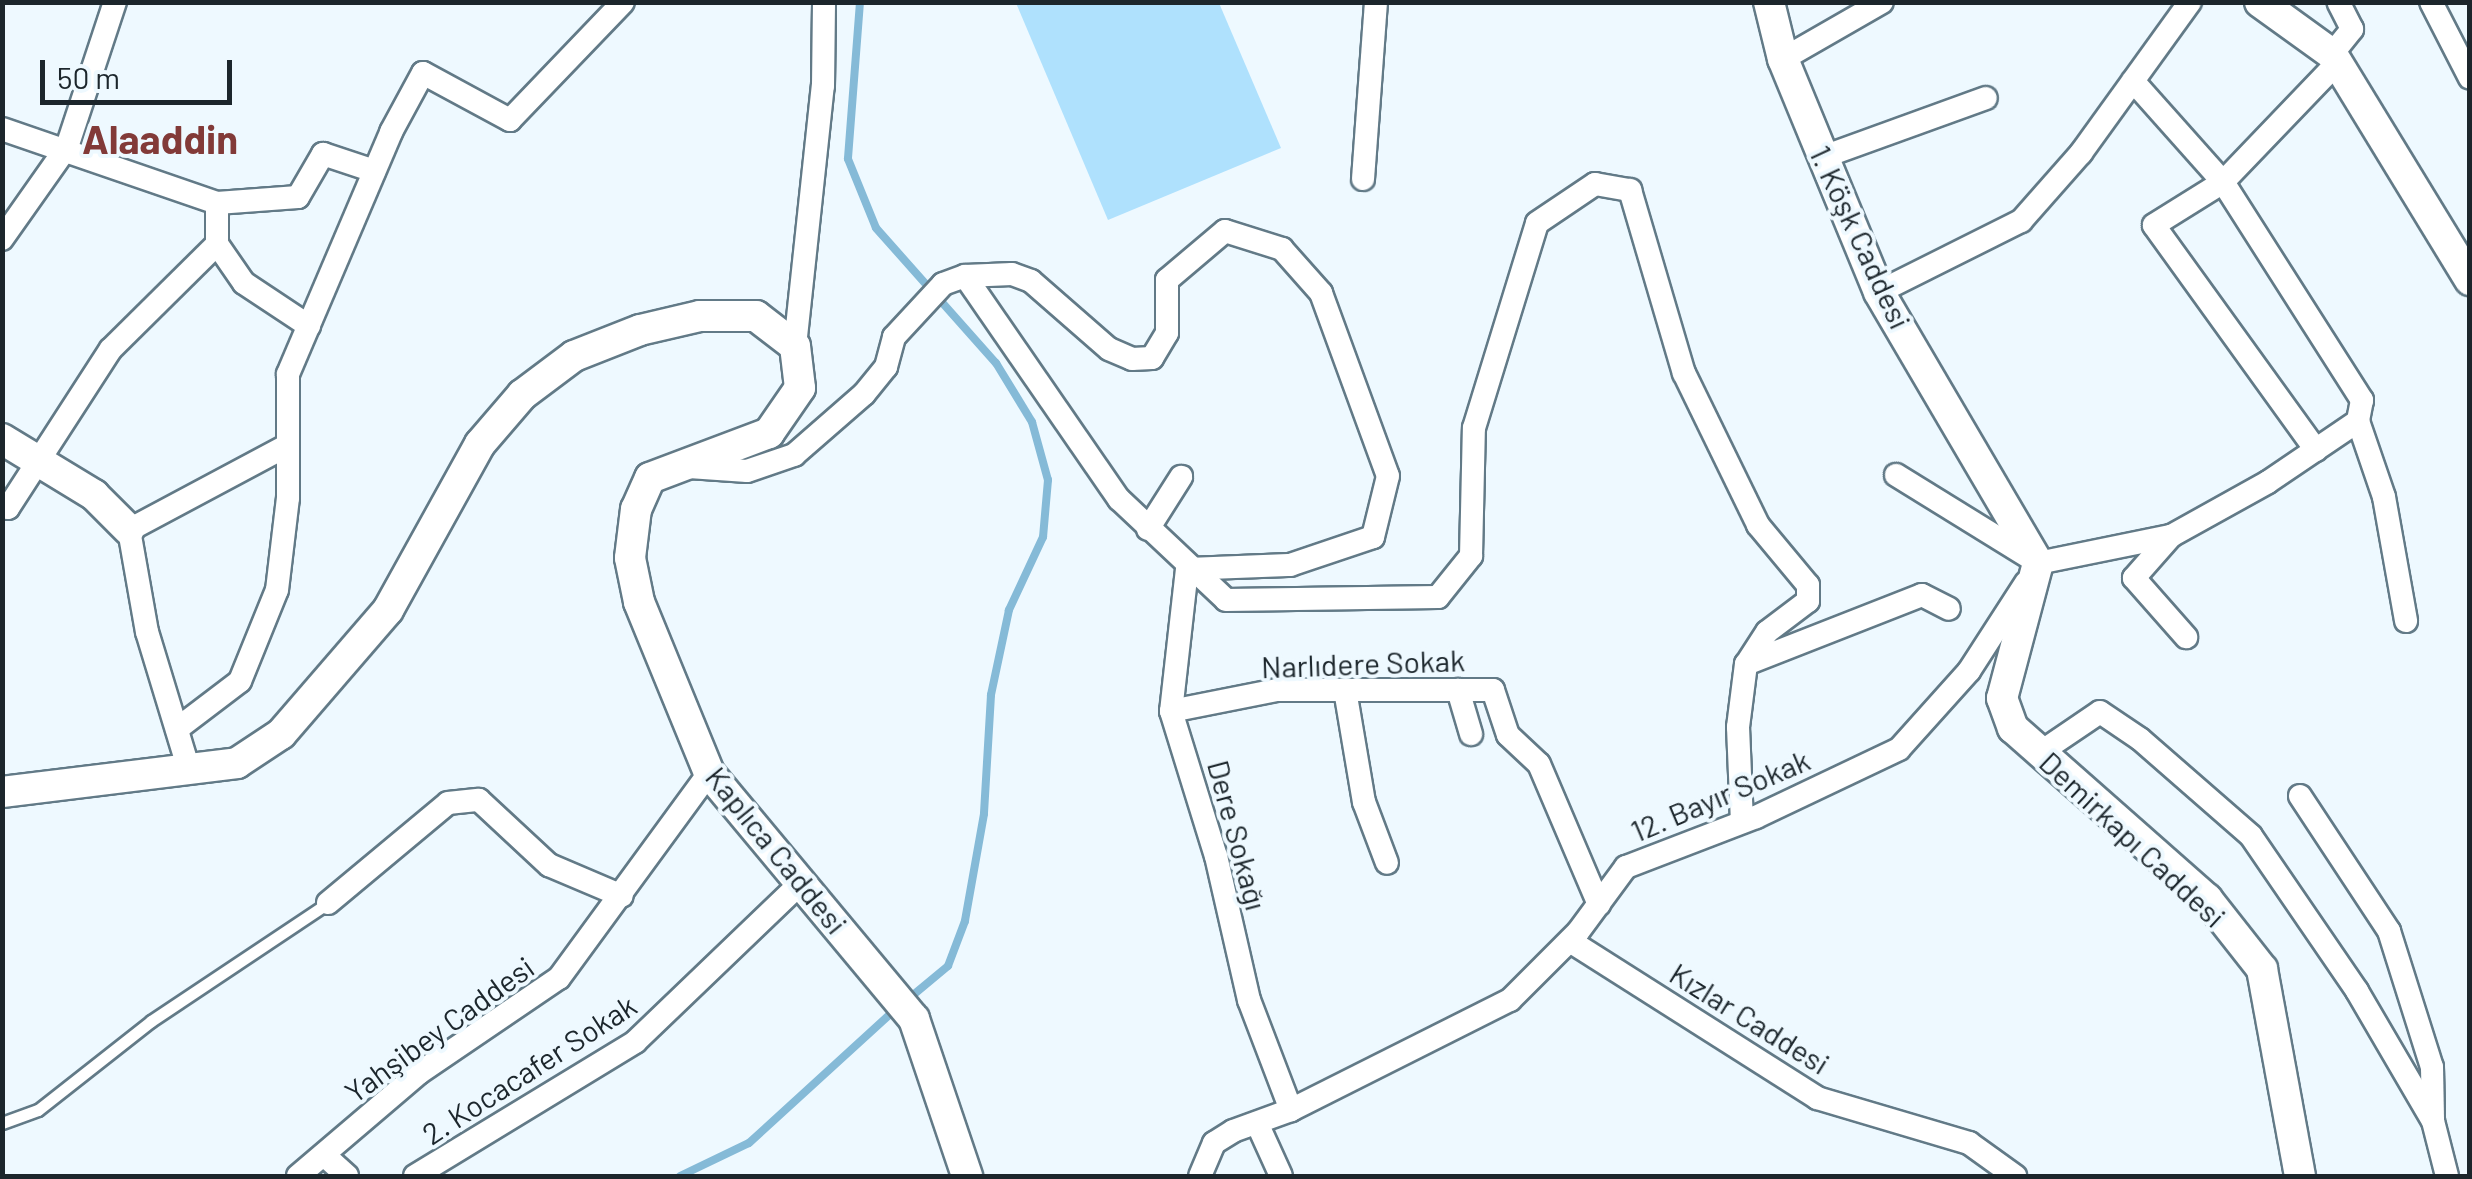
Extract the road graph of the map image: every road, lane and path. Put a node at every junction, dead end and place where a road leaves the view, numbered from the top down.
1 (116, 2) edge
2 (623, 2) edge
3 (824, 2) edge
4 (1376, 2) edge
5 (1769, 2) edge
6 (1882, 2) edge
7 (2260, 2) edge
8 (2338, 2) edge
9 (2431, 2) edge
10 (2180, 7) edge
11 (2334, 58) junction
12 (1783, 59) junction
13 (2470, 78) edge
14 (2133, 81) junction
15 (1986, 98) dead end
16 (2, 129) edge
17 (67, 147) junction
18 (1823, 157) junction
19 (374, 171) junction
20 (1363, 179) dead end
21 (2223, 182) junction
22 (217, 203) junction
23 (2, 238) edge
24 (217, 244) junction
25 (2470, 280) edge
26 (945, 287) junction
27 (1879, 292) junction
28 (309, 326) junction
29 (795, 346) junction
30 (2358, 421) junction
31 (2, 439) edge
32 (288, 446) junction
33 (2316, 450) junction
34 (38, 456) junction
35 (668, 468) junction
36 (1896, 475) dead end
37 (1181, 477) dead end
38 (2, 507) edge
39 (1148, 529) junction
40 (129, 530) junction
41 (2171, 536) junction
42 (2038, 563) junction
43 (1187, 569) junction
44 (1950, 609) dead end
45 (2406, 621) dead end
46 (2186, 637) dead end
47 (1746, 664) junction
48 (1345, 690) junction
49 (1458, 690) junction
50 (1171, 711) junction
51 (177, 729) junction
52 (1470, 734) dead end
53 (2041, 752) junction
54 (189, 770) junction
55 (709, 773) junction
56 (2, 792) edge
57 (2300, 796) dead end
58 (1742, 822) junction
59 (1387, 864) dead end
60 (802, 883) junction
61 (622, 896) junction
62 (328, 903) joint
63 (1598, 904) junction
64 (1570, 941) junction
65 (1291, 1110) junction
66 (2433, 1121) junction
67 (2, 1123) edge
68 (1257, 1123) junction
69 (324, 1155) junction
70 (298, 1176) edge
71 (347, 1176) edge
72 (415, 1176) edge
73 (966, 1176) edge
74 (1200, 1176) edge
75 (1281, 1176) edge
76 (2015, 1176) edge
77 (2300, 1176) edge
78 (2447, 1176) edge

1 - 17 street
2 - 19 street
3 - 29 street
4 - 20 street
5 - 12 main road, 1. Köşk Caddesi
6 - 12 street
7 - 11 main road
8 - 11 street
9 - 13 street
10 - 14 street
11 - 21 street
11 - 25 main road
12 - 18 main road, 1. Köşk Caddesi
14 - 21 street
14 - 27 street
15 - 18 street
16 - 17 street
17 - 22 street
17 - 23 street
18 - 27 main road, 1. Köşk Caddesi
19 - 22 street
19 - 28 street
21 - 30 street
21 - 33 street
22 - 24 street
24 - 28 street
24 - 34 street
26 - 35 street
26 - 39 street
26 - 43 street
27 - 42 main road, 1. Köşk Caddesi
28 - 32 street
29 - 35 main road
29 - 54 main road
30 - 33 street
30 - 45 street
31 - 34 main road
32 - 40 street
32 - 51 street
33 - 41 street
34 - 38 street
34 - 40 main road
35 - 55 main road, Kaplıca Caddesi
36 - 42 street
37 - 39 street
39 - 43 street
40 - 51 street
41 - 42 street
41 - 46 street
42 - 53 main road, Demirkapı Caddesi
42 - 58 street, 12. Bayır Sokak
43 - 47 street
43 - 50 street, Dere Sokağı
44 - 47 street
47 - 58 street
48 - 49 street, Narlıdere Sokak
48 - 50 street, Narlıdere Sokak
48 - 59 street
49 - 52 street
49 - 63 street, Narlıdere Sokak
50 - 65 street, Dere Sokağı
51 - 54 street
53 - 66 street
53 - 77 main road, Demirkapı Caddesi
54 - 56 main road
55 - 60 main road, Kaplıca Caddesi
55 - 61 street, Yahşibey Caddesi
57 - 66 street
58 - 63 street, 12. Bayır Sokak
60 - 72 street, 2. Kocacafer Sokak
60 - 73 main road, Kaplıca Caddesi
61 - 62 street
61 - 69 street, Yahşibey Caddesi
62 - 67 lane
63 - 64 street, 12. Bayır Sokak
64 - 65 street, 12. Bayır Sokak
64 - 76 street, Kızlar Caddesi
65 - 68 street, 12. Bayır Sokak
66 - 78 street
68 - 74 street, 12. Bayır Sokak
68 - 75 street
69 - 70 street, Yahşibey Caddesi
69 - 71 street

